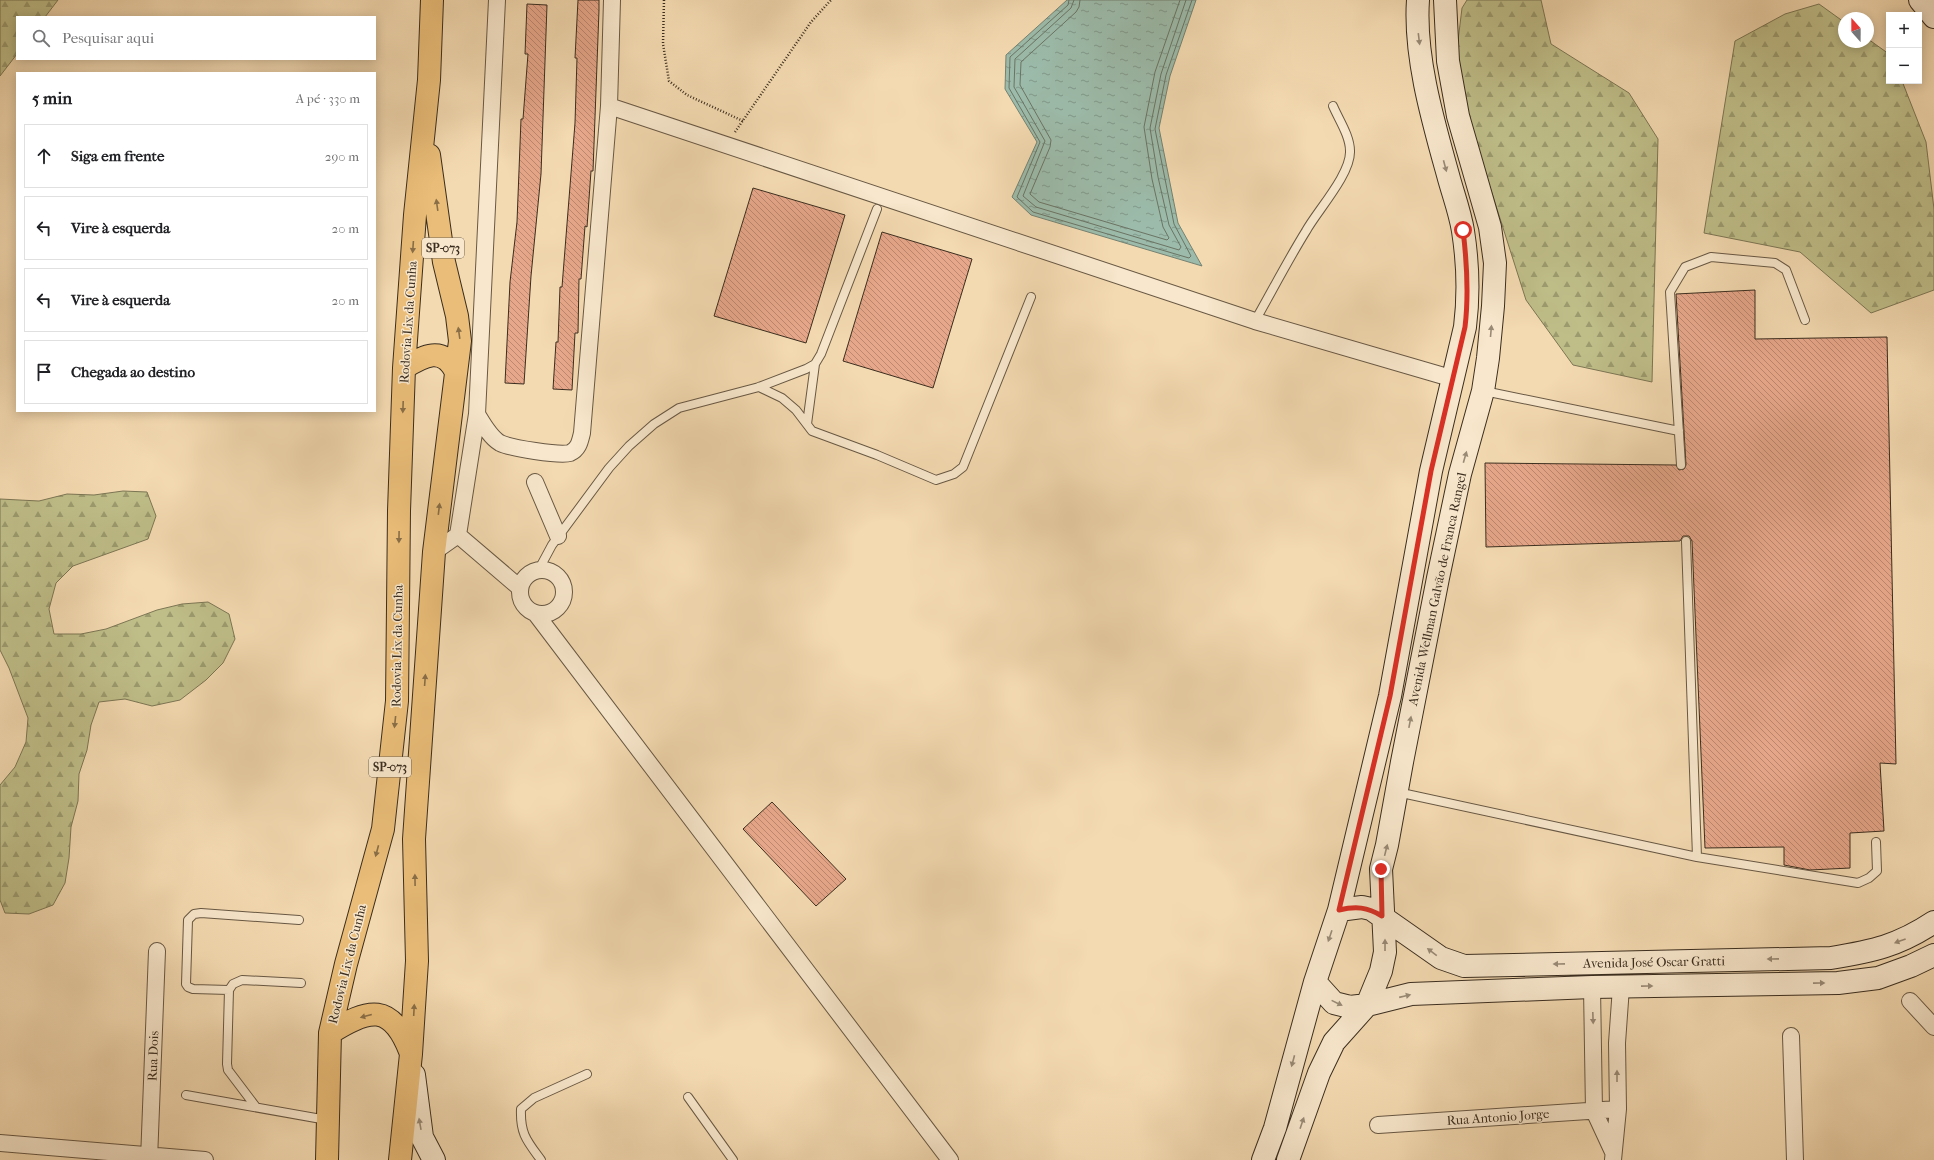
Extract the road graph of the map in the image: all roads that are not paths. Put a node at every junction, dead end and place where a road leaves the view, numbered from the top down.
1 (432, 0) edge
2 (497, 0) edge
3 (612, 0) edge
4 (1418, 0) edge
5 (1444, 0) edge
6 (1920, 0) edge
7 (1934, 17) edge
8 (609, 106) junction
9 (1333, 106) dead end
10 (424, 124) junction
11 (877, 209) dead end
12 (1031, 297) dead end
13 (1805, 320) dead end
14 (1255, 321) junction
15 (815, 364) junction
16 (404, 368) junction
17 (456, 372) junction
18 (1454, 379) junction
19 (759, 387) junction
20 (1483, 391) junction
21 (477, 414) junction
22 (807, 424) junction
23 (1679, 431) junction
24 (1681, 465) dead end
25 (444, 468) junction
26 (535, 482) dead end
27 (464, 494) junction
28 (458, 535) junction
29 (558, 536) junction
30 (1686, 541) dead end
31 (434, 552) junction
32 (538, 571) junction
33 (520, 588) junction
34 (536, 614) junction
35 (1396, 792) junction
36 (1876, 842) dead end
37 (1696, 858) junction
38 (1339, 910) junction
39 (1382, 916) junction
40 (299, 920) dead end
41 (1934, 922) edge
42 (157, 952) dead end
43 (1934, 955) edge
44 (1315, 982) junction
45 (301, 983) dead end
46 (1621, 986) junction
47 (1592, 987) junction
48 (229, 990) junction
49 (1910, 1001) dead end
50 (1367, 1005) junction
51 (1934, 1027) edge
52 (330, 1033) junction
53 (1791, 1036) dead end
54 (411, 1054) junction
55 (587, 1074) dead end
56 (186, 1095) dead end
57 (688, 1097) dead end
58 (256, 1107) junction
59 (1618, 1109) junction
60 (1594, 1111) junction
61 (328, 1120) junction
62 (1378, 1125) dead end
63 (0, 1143) edge
64 (1614, 1157) edge
65 (149, 1158) edge
66 (205, 1160) edge
67 (327, 1160) edge
68 (400, 1160) edge
69 (434, 1160) edge
70 (541, 1160) edge
71 (733, 1160) edge
72 (950, 1160) edge
73 (1263, 1160) edge
74 (1288, 1160) edge
75 (1795, 1160) edge

1 - 10 main road, Rodovia Lix da Cunha / SP-073
2 - 21 street
3 - 8 street
4 -> 18 main road, Avenida Wellman Galvão de Franca Rangel
20 -> 5 main road, Avenida Wellman Galvão de Franca Rangel
6 - 7 main road
8 - 14 street
8 - 21 street
9 - 14 lane
10 -> 16 main road, Rodovia Lix da Cunha / SP-073
17 -> 10 main road, Rodovia Lix da Cunha / SP-073
11 - 15 lane
12 - 22 lane
13 - 23 lane
14 - 18 street
15 - 19 lane
15 - 22 lane
16 - 17 main road
16 -> 52 main road, Rodovia Lix da Cunha / SP-073
17 - 25 main road, Rodovia Lix da Cunha / SP-073
18 - 38 main road, Avenida Wellman Galvão de Franca Rangel
19 - 22 lane
19 - 29 lane
20 - 23 lane
35 -> 20 main road, Avenida Wellman Galvão de Franca Rangel
21 - 27 street
23 - 24 lane
25 - 27 street
31 -> 25 main road, Rodovia Lix da Cunha / SP-073
26 - 29 street
27 - 28 street
28 - 31 street
28 - 33 street
29 - 32 lane
30 - 37 lane
54 -> 31 main road, Rodovia Lix da Cunha / SP-073
32 - 33 street
32 - 34 street
33 - 34 street
34 - 72 street
35 - 37 lane
39 -> 35 main road, Avenida Wellman Galvão de Franca Rangel
36 - 37 lane
38 - 39 main road, Avenida José Oscar Gratti
38 -> 44 main road, Avenida Wellman Galvão de Franca Rangel
41 -> 39 main road, Avenida José Oscar Gratti
50 -> 39 main road, Avenida Wellman Galvão de Franca Rangel
40 - 48 lane
42 - 65 street, Rua Dois
46 -> 43 main road, Avenida José Oscar Gratti
44 -> 50 main road, Avenida José Oscar Gratti
44 -> 73 main road, Avenida Wellman Galvão de Franca Rangel
45 - 48 lane
46 - 47 main road, Avenida José Oscar Gratti
59 -> 46 street
50 -> 47 main road, Avenida José Oscar Gratti
47 -> 60 street
48 - 58 lane
49 - 51 street
74 -> 50 main road, Avenida Wellman Galvão de Franca Rangel
54 -> 52 main road
52 - 61 main road, Rodovia Lix da Cunha / SP-073
53 - 75 street
54 - 68 main road, Rodovia Lix da Cunha / SP-073
69 -> 54 main road
55 - 70 lane
56 - 58 lane
57 - 71 lane
58 - 61 lane
59 - 60 street, Rua Antonio Jorge
59 - 64 street
60 - 62 street, Rua Antonio Jorge
60 - 64 street
61 - 67 main road, Rodovia Lix da Cunha / SP-073
63 - 65 street
65 - 66 street

